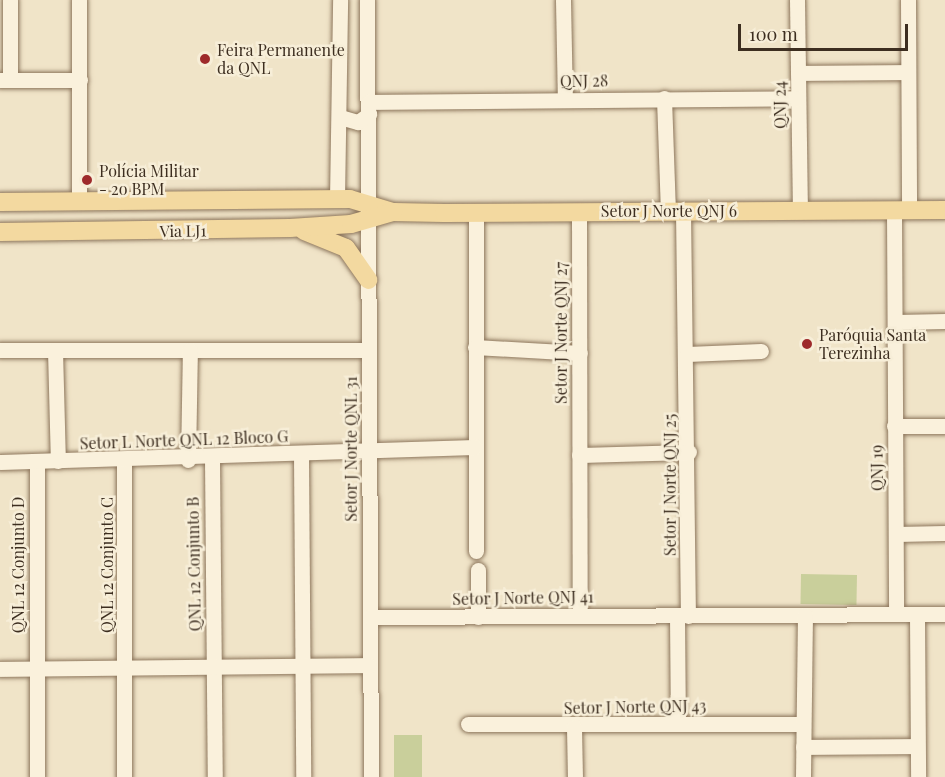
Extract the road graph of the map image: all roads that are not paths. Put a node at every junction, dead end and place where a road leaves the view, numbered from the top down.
1 (10, 0) edge
2 (79, 0) edge
3 (340, 0) edge
4 (367, 0) edge
5 (563, 0) edge
6 (797, 0) edge
7 (908, 0) edge
8 (908, 72) junction
9 (798, 73) junction
10 (5, 80) edge
11 (80, 80) junction
12 (664, 98) junction
13 (798, 98) junction
14 (565, 99) junction
15 (369, 108) junction
16 (340, 117) junction
17 (337, 199) junction
18 (191, 200) junction
19 (79, 201) junction
20 (0, 202) edge
21 (676, 210) junction
22 (800, 210) junction
23 (945, 210) edge
24 (902, 211) junction
25 (579, 212) junction
26 (365, 213) junction
27 (476, 213) junction
28 (290, 228) junction
29 (190, 231) junction
30 (0, 232) edge
31 (368, 280) junction
32 (945, 321) edge
33 (896, 322) junction
34 (475, 347) junction
35 (0, 350) edge
36 (55, 350) junction
37 (190, 350) junction
38 (368, 350) junction
39 (761, 351) dead end
40 (580, 353) junction
41 (687, 354) junction
42 (894, 426) junction
43 (945, 426) edge
44 (475, 447) junction
45 (369, 448) junction
46 (688, 452) junction
47 (301, 454) junction
48 (579, 455) junction
49 (212, 459) junction
50 (124, 460) junction
51 (188, 460) junction
52 (36, 461) junction
53 (58, 461) junction
54 (0, 462) edge
55 (945, 533) edge
56 (896, 534) junction
57 (477, 551) dead end
58 (478, 570) dead end
59 (896, 614) junction
60 (805, 615) junction
61 (945, 615) edge
62 (580, 616) junction
63 (683, 616) junction
64 (917, 616) junction
65 (370, 617) junction
66 (478, 617) junction
67 (369, 665) junction
68 (303, 667) junction
69 (213, 668) junction
70 (0, 669) edge
71 (36, 669) junction
72 (125, 669) junction
73 (468, 724) dead end
74 (678, 724) junction
75 (803, 724) junction
76 (574, 727) junction
77 (917, 746) junction
78 (803, 747) junction
79 (38, 777) edge
80 (124, 777) edge
81 (215, 777) edge
82 (303, 777) edge
83 (371, 777) edge
84 (575, 777) edge
85 (803, 777) edge
86 (918, 777) edge

1 - 10 street
2 - 11 street
3 - 16 street
4 - 15 street, Setor J Norte QNL 31
5 - 14 street
6 - 9 street, QNJ 24
7 - 8 street, QNJ 19
8 - 9 street
8 - 24 street, QNJ 19
9 - 13 street, QNJ 24
10 - 11 street
11 - 19 street
12 - 13 street, QNJ 28
12 - 14 street, QNJ 28
12 - 21 street, Setor J Norte QNJ 25
13 - 22 street, QNJ 24
14 - 15 street, QNJ 28
15 - 16 street, QNJ 28
15 - 26 street, Setor J Norte QNL 31
16 - 17 street
17 - 18 main road, Via LJ1
17 - 26 main road, Via LJ1
18 - 19 main road, Via LJ1
18 - 29 main road
19 - 20 main road, Via LJ1
21 - 22 main road, Setor J Norte QNJ 6
21 - 25 main road, Setor J Norte QNJ 6
21 - 41 street, Setor J Norte QNJ 25
22 - 24 main road, Setor J Norte QNJ 6
23 - 24 main road, Setor J Norte QNJ 6
24 - 33 street, QNJ 19
25 - 27 main road, Setor J Norte QNJ 6
25 - 40 street, Setor J Norte QNJ 27
26 - 27 main road, Setor J Norte QNJ 6
26 - 28 main road, Via LJ1
26 - 31 street, Setor J Norte QNL 31
27 - 34 street
28 - 29 main road, Via LJ1
28 - 31 main road
29 - 30 main road, Via LJ1
31 - 38 street, Setor J Norte QNL 31
32 - 33 street
33 - 42 street, QNJ 19
34 - 40 street
34 - 44 street
35 - 36 street
36 - 37 street
36 - 53 street
37 - 38 street
37 - 51 street
38 - 45 street, Setor J Norte QNL 31
39 - 41 street
40 - 48 street, Setor J Norte QNJ 27
41 - 46 street, Setor J Norte QNJ 25
42 - 43 street
42 - 56 street, QNJ 19
44 - 45 street, Setor L Norte QNL 12 Bloco G
44 - 57 street
45 - 47 street, Setor L Norte QNL 12 Bloco G
45 - 65 street, Setor J Norte QNL 31
46 - 48 street
46 - 63 street, Setor J Norte QNJ 25
47 - 49 street, Setor L Norte QNL 12 Bloco G
47 - 68 street
48 - 62 street, Setor J Norte QNJ 27
49 - 51 street, Setor L Norte QNL 12 Bloco G
49 - 69 street, QNL 12 Conjunto B
50 - 51 street, Setor L Norte QNL 12 Bloco G
50 - 53 street, Setor L Norte QNL 12 Bloco G
50 - 72 street, QNL 12 Conjunto C
52 - 53 street, Setor L Norte QNL 12 Bloco G
52 - 54 street, Setor L Norte QNL 12 Bloco G
52 - 71 street, QNL 12 Conjunto D
55 - 56 street
56 - 59 street, QNJ 19
58 - 66 street
59 - 60 street, Setor J Norte QNJ 41
59 - 64 street, Setor J Norte QNJ 41
60 - 63 street, Setor J Norte QNJ 41
60 - 75 street
61 - 64 street, Setor J Norte QNJ 41
62 - 63 street, Setor J Norte QNJ 41
62 - 66 street, Setor J Norte QNJ 41
63 - 74 street
64 - 77 street
65 - 66 street, Setor J Norte QNJ 41
65 - 67 street, Setor J Norte QNL 31
67 - 68 street
67 - 83 street, Setor J Norte QNL 31
68 - 69 street
68 - 82 street
69 - 72 street
69 - 81 street, QNL 12 Conjunto B
70 - 71 street
71 - 72 street
71 - 79 street, QNL 12 Conjunto D
72 - 80 street, QNL 12 Conjunto C
73 - 76 street, Setor J Norte QNJ 43
74 - 75 street, Setor J Norte QNJ 43
74 - 76 street, Setor J Norte QNJ 43
75 - 78 street
76 - 84 street
77 - 78 street
77 - 86 street
78 - 85 street

